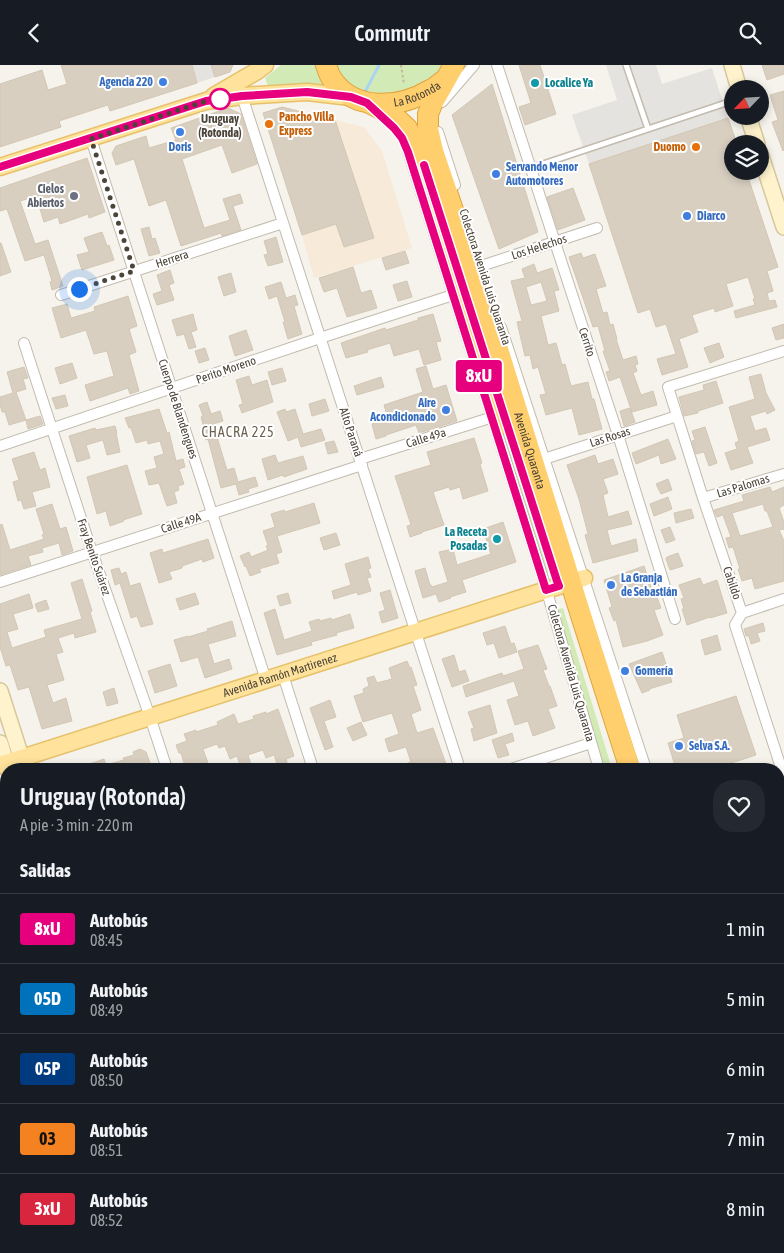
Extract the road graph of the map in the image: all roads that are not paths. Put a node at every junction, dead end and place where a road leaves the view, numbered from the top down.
1 (326, 65) edge
2 (474, 65) edge
3 (497, 65) edge
4 (626, 65) edge
5 (732, 65) edge
6 (259, 67) edge
7 (453, 70) edge
8 (736, 80) edge
9 (242, 96) junction
10 (206, 101) junction
11 (363, 101) junction
12 (724, 104) edge
13 (648, 129) junction
14 (91, 139) junction
15 (0, 167) edge
16 (530, 168) junction
17 (769, 180) edge
18 (432, 206) junction
19 (283, 223) junction
20 (784, 227) edge
21 (597, 228) dead end
22 (555, 242) junction
23 (477, 267) junction
24 (134, 271) junction
25 (61, 295) dead end
26 (453, 295) junction
27 (320, 338) junction
28 (24, 343) dead end
29 (784, 351) edge
30 (172, 389) junction
31 (676, 416) junction
32 (493, 417) junction
33 (52, 428) junction
34 (618, 435) junction
35 (0, 447) edge
36 (544, 459) junction
37 (361, 462) junction
38 (784, 474) edge
39 (703, 498) junction
40 (212, 513) junction
41 (92, 552) junction
42 (0, 582) edge
43 (565, 584) junction
44 (784, 599) edge
45 (742, 613) junction
46 (674, 619) dead end
47 (416, 632) junction
48 (283, 675) junction
49 (266, 680) junction
50 (0, 691) edge
51 (150, 717) junction
52 (0, 743) edge
53 (591, 743) junction
54 (781, 758) edge
55 (11, 763) edge
56 (12, 763) edge
57 (18, 763) edge
58 (165, 763) edge
59 (311, 763) edge
60 (458, 763) edge
61 (529, 763) edge
62 (597, 763) edge
63 (614, 763) edge
64 (628, 763) edge
65 (643, 763) edge

1 - 11 highway
2 - 23 street, Colectora Avenida Luis Quaranta
3 - 16 street, Cerrito
4 - 13 lane
5 - 8 main road
6 - 10 main road
7 - 11 highway, La Rotonda
7 - 23 highway, Avenida Quaranta
9 - 10 main road
9 - 11 main road
9 - 19 street, Alto Paraná
10 - 14 main road
11 - 18 highway, Avenida Quaranta
12 - 13 lane
13 - 16 lane
14 - 15 main road
14 - 24 street, Cuerpo de Blandengues
16 - 22 street, Cerrito
17 - 20 main road
18 - 26 street, Colectora Avenida Luis Quaranta
18 - 43 highway, Avenida Quaranta
19 - 24 street, Herrera
19 - 27 street, Alto Paraná
21 - 22 street, Los Helechos
22 - 23 street, Los Helechos
22 - 34 street, Cerrito
23 - 36 street, Colectora Avenida Luis Quaranta
23 - 43 highway, Avenida Quaranta
24 - 25 street, Herrera
24 - 30 street, Cuerpo de Blandengues
26 - 27 street, Perito Moreno
26 - 32 street, Colectora Avenida Luis Quaranta
27 - 30 street, Perito Moreno
27 - 37 street, Alto Paraná
28 - 33 street, Fray Benito Suárez
29 - 31 street, Cabildo
30 - 33 street, Perito Moreno
30 - 40 street, Cuerpo de Blandengues
31 - 34 street, Las Rosas
31 - 39 street, Cabildo
32 - 37 street, Calle 49a
32 - 43 street, Colectora Avenida Luis Quaranta
33 - 35 street, Perito Moreno
33 - 41 street, Fray Benito Suárez
34 - 36 street, Las Rosas
34 - 46 street, Cerrito
36 - 43 street, Colectora Avenida Luis Quaranta
37 - 40 street, Calle 49A
37 - 47 street, Alto Paraná
38 - 39 street, Las Palomas
39 - 45 street, Cabildo
40 - 41 street, Calle 49A
40 - 49 street, Cuerpo de Blandengues
41 - 42 street, Calle 49A
41 - 51 street, Fray Benito Suárez
43 - 47 main road, Avenida Ramón Martirenez
43 - 53 street, Colectora Avenida Luis Quaranta
43 - 63 highway, Avenida Quaranta
43 - 64 highway, Avenida Quaranta
43 - 65 street, Colectora Avenida Luis Quaranta
44 - 45 street
45 - 54 street, Cabildo
47 - 48 main road, Avenida Ramón Martirenez
47 - 60 street, Alto Paraná
48 - 49 main road, Avenida Ramón Martirenez
48 - 59 street
49 - 51 main road, Avenida Ramón Martirenez
50 - 56 main road
51 - 57 main road, Avenida Ramón Martirenez
51 - 58 street, Fray Benito Suárez
52 - 55 main road
53 - 61 street
53 - 62 street, Colectora Avenida Luis Quaranta

